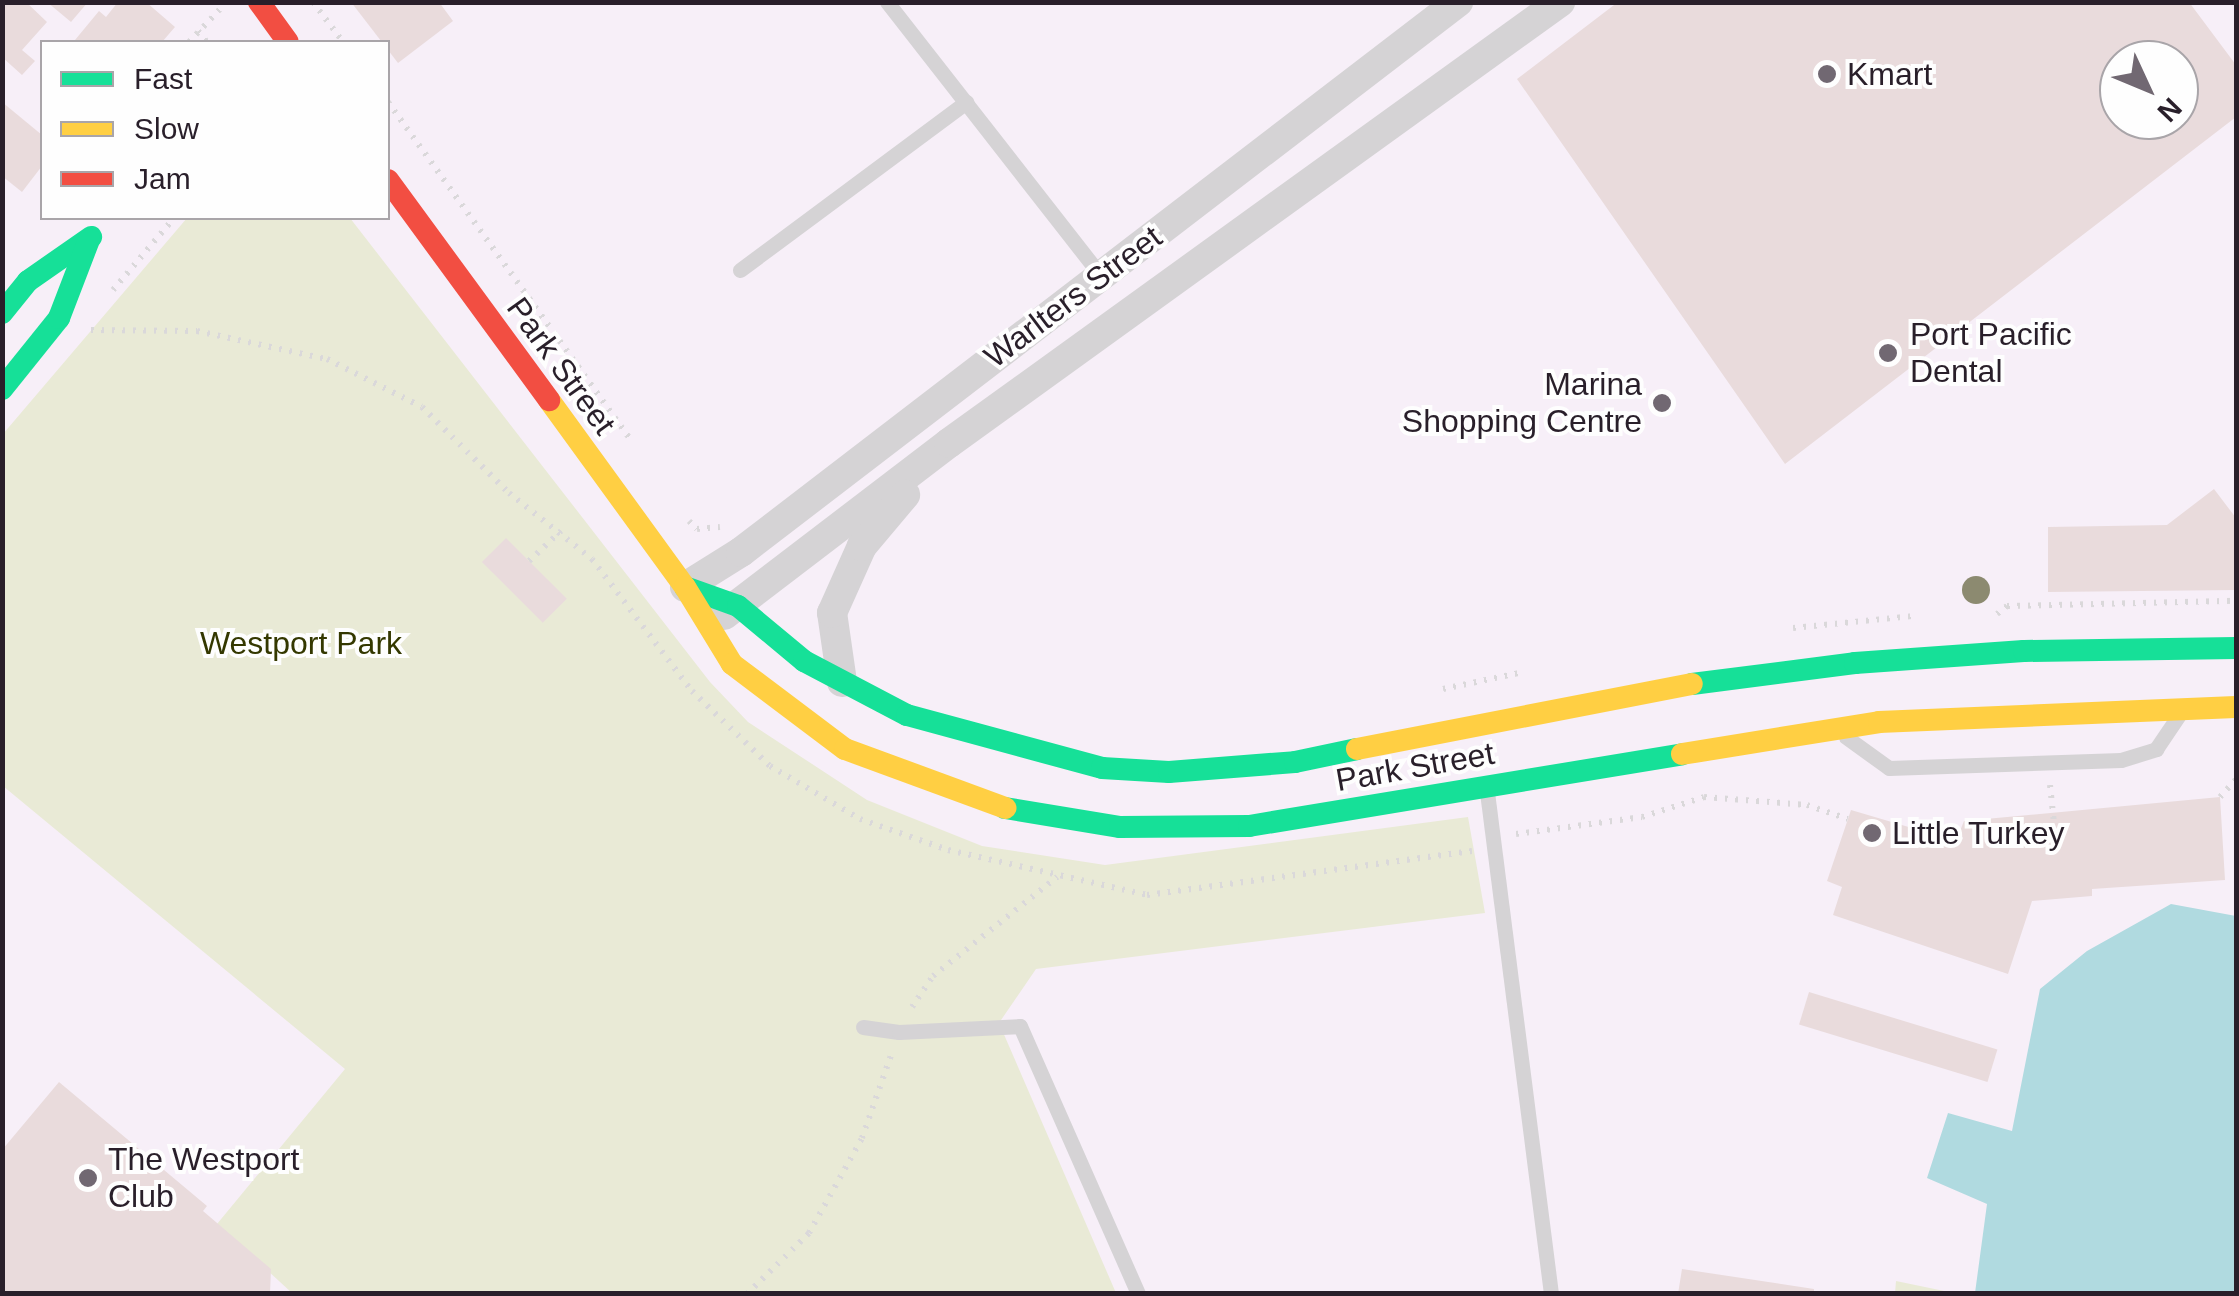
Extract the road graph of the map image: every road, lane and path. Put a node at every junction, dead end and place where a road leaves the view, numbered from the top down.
1 (313, 2) edge
2 (887, 2) edge
3 (1458, 2) edge
4 (1560, 2) edge
5 (264, 9) edge
6 (220, 10) dead end
7 (198, 31) junction
8 (190, 40) edge
9 (205, 40) edge
10 (249, 40) edge
11 (287, 40) edge
12 (342, 40) edge
13 (966, 102) junction
14 (390, 105) edge
15 (390, 183) edge
16 (105, 220) edge
17 (172, 220) edge
18 (89, 240) junction
19 (740, 270) dead end
20 (1101, 276) junction
21 (104, 301) dead end
22 (2, 313) edge
23 (92, 315) dead end
24 (2, 389) edge
25 (949, 443) junction
26 (644, 460) dead end
27 (680, 508) dead end
28 (561, 532) junction
29 (726, 534) dead end
30 (529, 562) dead end
31 (624, 574) dead end
32 (610, 585) junction
33 (685, 586) junction
34 (738, 606) junction
35 (1862, 618) dead end
36 (706, 628) junction
37 (1774, 631) dead end
38 (2236, 648) edge
39 (1538, 670) dead end
40 (842, 682) junction
41 (1422, 694) dead end
42 (2236, 707) edge
43 (2182, 708) junction
44 (1833, 728) junction
45 (2236, 779) edge
46 (1487, 787) junction
47 (2220, 797) dead end
48 (2053, 812) dead end
49 (1848, 819) dead end
50 (2054, 823) dead end
51 (1517, 834) dead end
52 (1478, 851) dead end
53 (1057, 876) junction
54 (863, 1027) dead end
55 (899, 1032) junction
56 (747, 1294) edge
57 (1138, 1294) edge
58 (1551, 1294) edge

1 - 12 path
2 - 13 lane
3 - 20 street, Warlters Street
4 - 25 street, Warlters Street
5 - 10 street
5 - 11 street
6 - 7 path
7 - 8 path
7 - 9 path
13 - 19 lane
13 - 20 lane
14 - 26 path
15 - 33 street, Park Street
16 - 18 street
17 - 21 path
18 - 22 street
18 - 24 street
20 - 33 street, Warlters Street
23 - 28 path
25 - 34 street, Warlters Street
25 - 40 street, Warlters Street
27 - 29 path
28 - 30 path
28 - 32 path
31 - 32 path
32 - 53 path
33 - 34 street, Park Street
33 - 36 street, Park Street
34 - 36 street, Warlters Street
34 - 40 street, Park Street
35 - 37 path
36 - 46 street, Park Street
38 - 40 street, Park Street
39 - 41 path
42 - 43 street, Park Street
43 - 44 street, Park Street
43 - 44 lane
44 - 46 street, Park Street
45 - 47 path
46 - 58 lane
48 - 50 path
49 - 51 path
52 - 53 path
53 - 55 path
54 - 55 lane
55 - 56 path
55 - 57 lane

